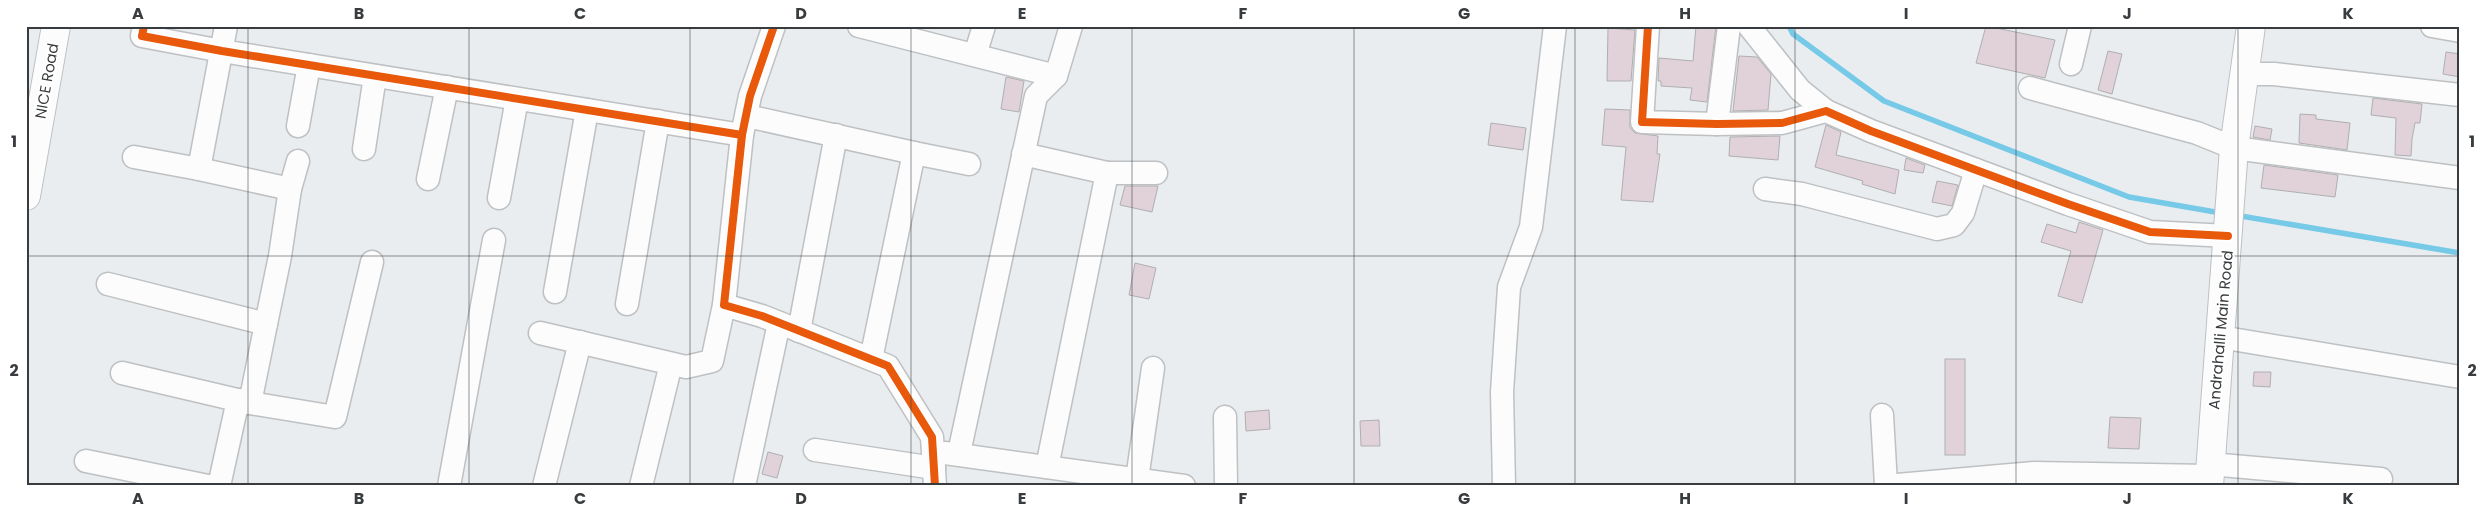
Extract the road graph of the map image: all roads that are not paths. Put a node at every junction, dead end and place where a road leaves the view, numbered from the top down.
1 (56, 26) edge
2 (144, 26) edge
3 (226, 26) edge
4 (774, 26) edge
5 (859, 26) edge
6 (984, 26) edge
7 (1071, 26) edge
8 (1555, 26) edge
9 (1648, 26) edge
10 (1729, 26) edge
11 (1749, 26) edge
12 (2080, 26) edge
13 (2251, 26) edge
14 (2432, 26) edge
15 (2460, 31) edge
16 (222, 50) junction
17 (975, 55) junction
18 (2071, 64) dead end
19 (309, 65) junction
20 (2244, 74) junction
21 (375, 76) junction
22 (1056, 76) junction
23 (447, 87) junction
24 (2030, 88) dead end
25 (2460, 94) edge
26 (517, 99) junction
27 (587, 110) junction
28 (1826, 112) junction
29 (658, 121) junction
30 (1717, 124) junction
31 (745, 125) junction
32 (298, 126) dead end
33 (836, 135) junction
34 (2234, 148) junction
35 (364, 150) dead end
36 (914, 152) junction
37 (1023, 154) junction
38 (134, 157) dead end
39 (298, 161) dead end
40 (969, 164) dead end
41 (199, 169) junction
42 (1976, 170) junction
43 (1108, 173) junction
44 (1156, 173) dead end
45 (428, 178) dead end
46 (2460, 178) edge
47 (290, 189) junction
48 (1765, 189) dead end
49 (26, 196) edge
50 (499, 198) dead end
51 (2228, 221) junction
52 (494, 240) dead end
53 (372, 262) dead end
54 (108, 284) dead end
55 (555, 292) dead end
56 (627, 304) dead end
57 (724, 305) junction
58 (266, 324) junction
59 (789, 327) junction
60 (540, 333) dead end
61 (2220, 337) junction
62 (580, 342) junction
63 (871, 359) junction
64 (670, 364) junction
65 (1152, 368) dead end
66 (122, 373) dead end
67 (2460, 377) edge
68 (244, 402) junction
69 (1882, 415) dead end
70 (1225, 416) dead end
71 (815, 450) dead end
72 (958, 453) junction
73 (86, 461) dead end
74 (1046, 467) junction
75 (934, 469) edge
76 (2209, 475) edge
77 (2381, 479) dead end
78 (2034, 480) edge
79 (2113, 480) edge
80 (1136, 483) edge
81 (196, 485) edge
82 (1886, 485) edge
83 (219, 486) edge
84 (449, 486) edge
85 (544, 486) edge
86 (642, 486) edge
87 (744, 486) edge
88 (1184, 486) edge
89 (1226, 486) edge
90 (1504, 486) edge

1 - 49 main road, NICE Road
2 - 16 street
3 - 16 street
4 - 31 street
5 - 17 street
6 - 17 street
7 - 22 street
8 - 90 street
9 - 30 street
10 - 30 street
11 - 28 street
12 - 18 street
13 - 20 main road, Andrahalli Main Road
14 - 15 street
16 - 19 street
16 - 41 street
17 - 22 street
19 - 21 street
19 - 32 street
20 - 25 street
20 - 34 main road, Andrahalli Main Road
21 - 23 street
21 - 35 street
22 - 37 street
23 - 26 street
23 - 45 street
24 - 34 street
26 - 27 street
26 - 50 street
27 - 29 street
27 - 55 street
28 - 30 street
28 - 42 street
29 - 31 street
29 - 56 street
31 - 33 street
31 - 57 street
33 - 36 street
33 - 59 street
34 - 46 street
34 - 51 main road, Andrahalli Main Road
36 - 40 street
36 - 63 street
37 - 43 street
37 - 72 street
38 - 41 street
39 - 47 street
41 - 47 street
42 - 48 street
42 - 51 street
43 - 44 street
43 - 74 street
47 - 58 street
51 - 61 main road, Andrahalli Main Road
52 - 84 street
53 - 68 street
54 - 58 street
57 - 59 street
57 - 64 street
58 - 68 street
59 - 63 street
59 - 87 street
60 - 62 street
61 - 67 street
61 - 76 main road, Andrahalli Main Road
62 - 64 street
62 - 85 street
63 - 75 street
64 - 86 street
65 - 80 street
66 - 68 street
68 - 83 street
69 - 82 street
70 - 89 street
71 - 75 street
72 - 74 street
72 - 75 street
73 - 81 street
74 - 80 street
76 - 77 street
76 - 79 street
78 - 79 street
78 - 82 street
80 - 88 street

